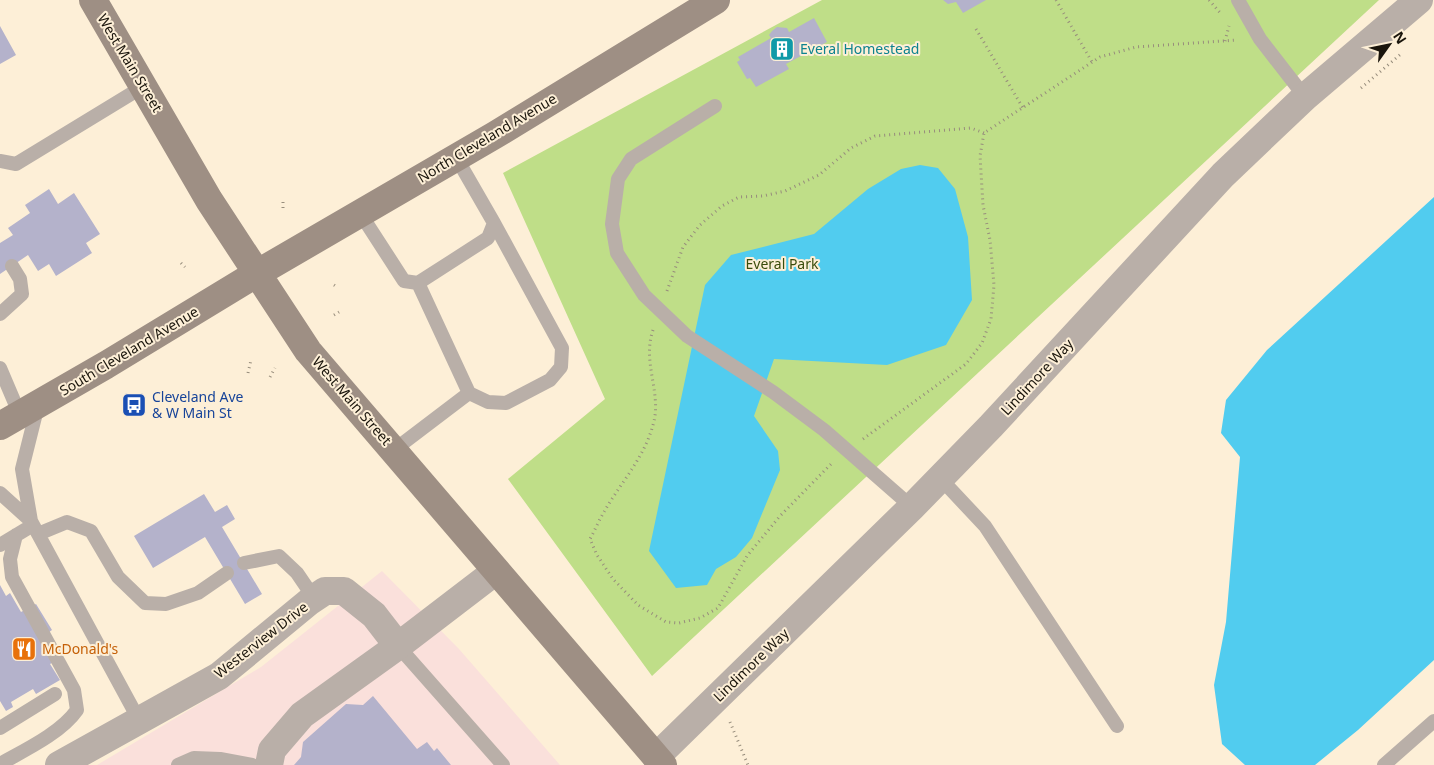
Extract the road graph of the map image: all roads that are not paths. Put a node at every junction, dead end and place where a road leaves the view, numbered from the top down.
1 (93, 0) edge
2 (716, 0) edge
3 (1238, 0) edge
4 (1419, 0) edge
5 (144, 86) junction
6 (1306, 97) junction
7 (715, 106) dead end
8 (456, 157) junction
9 (0, 161) edge
10 (360, 213) junction
11 (494, 223) junction
12 (12, 266) dead end
13 (256, 274) junction
14 (418, 283) junction
15 (0, 314) edge
16 (0, 368) edge
17 (469, 393) junction
18 (19, 416) edge
19 (394, 450) junction
20 (940, 478) junction
21 (0, 493) edge
22 (912, 507) junction
23 (34, 526) junction
24 (16, 535) junction
25 (0, 545) edge
26 (244, 564) dead end
27 (496, 571) junction
28 (227, 574) dead end
29 (314, 598) junction
30 (398, 646) junction
31 (55, 694) dead end
32 (139, 720) junction
33 (1434, 720) edge
34 (1117, 726) dead end
35 (0, 728) edge
36 (654, 762) edge
37 (0, 764) edge
38 (59, 765) edge
39 (178, 765) edge
40 (252, 765) edge
41 (269, 765) edge
42 (503, 765) edge
43 (1384, 765) edge

1 - 5 main road, West Main Street
2 - 8 main road, North Cleveland Avenue
3 - 6 lane
4 - 6 street, Lindimore Way
5 - 9 lane
5 - 13 main road, West Main Street
6 - 20 street, Lindimore Way
7 - 22 lane
8 - 10 main road, North Cleveland Avenue
8 - 11 lane
10 - 13 main road, North Cleveland Avenue
10 - 14 lane
11 - 14 lane
11 - 17 lane
12 - 15 lane
13 - 18 main road, South Cleveland Avenue
13 - 19 main road, West Main Street
14 - 17 lane
16 - 18 lane
17 - 19 lane
18 - 23 lane
19 - 27 main road, West Main Street
20 - 22 street, Lindimore Way
20 - 34 lane
21 - 23 lane
22 - 36 street, Lindimore Way
23 - 24 lane
23 - 28 lane
23 - 32 lane
24 - 25 lane
24 - 37 lane
26 - 29 lane
27 - 30 street
27 - 36 main road, West Main Street
29 - 30 street, Westerview Drive
29 - 32 street, Westerview Drive
30 - 41 street
30 - 42 lane
31 - 35 lane
32 - 38 street, Westerview Drive
33 - 43 lane
39 - 40 lane

